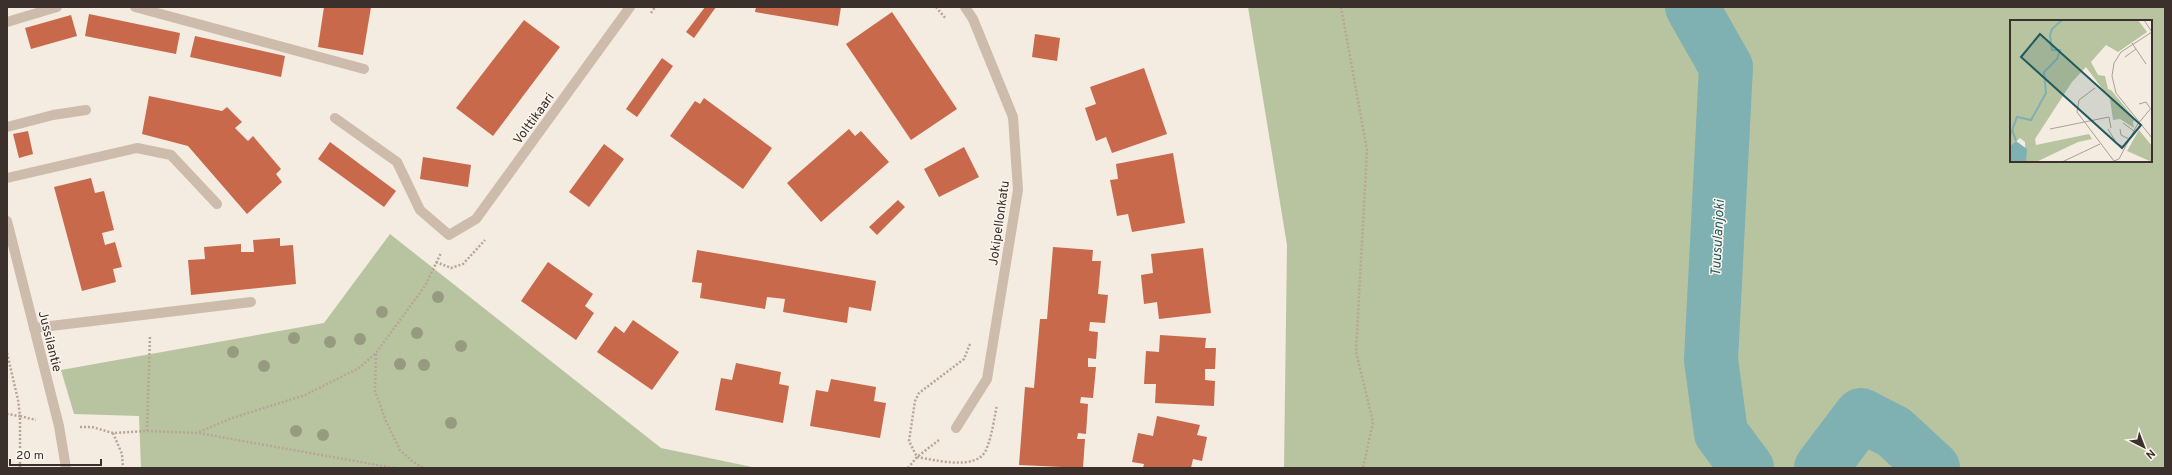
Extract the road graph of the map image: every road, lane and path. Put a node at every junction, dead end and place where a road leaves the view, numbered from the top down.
1 (57, 7) edge
2 (135, 7) edge
3 (630, 7) edge
4 (936, 7) edge
5 (965, 7) edge
6 (1341, 7) edge
7 (7, 22) edge
8 (950, 24) dead end
9 (364, 69) dead end
10 (86, 110) dead end
11 (335, 118) dead end
12 (7, 127) edge
13 (7, 178) edge
14 (217, 204) dead end
15 (7, 220) edge
16 (449, 234) junction
17 (251, 302) dead end
18 (150, 314) junction
19 (34, 328) junction
20 (970, 343) dead end
21 (7, 353) edge
22 (376, 353) junction
23 (7, 414) edge
24 (20, 416) junction
25 (59, 426) junction
26 (956, 428) joint
27 (147, 431) junction
28 (198, 432) junction
29 (113, 433) junction
30 (917, 457) junction
31 (20, 468) edge
32 (66, 468) edge
33 (123, 468) edge
34 (394, 468) edge
35 (423, 468) edge
36 (908, 468) edge
37 (1363, 468) edge

1 - 7 street
2 - 9 street
3 - 16 street, Volttikaari
4 - 8 path
5 - 26 street, Jokipellonkatu
6 - 37 path
10 - 12 street
11 - 16 street
13 - 14 street
15 - 19 street, Jussilantie
16 - 22 path
17 - 18 street
18 - 19 street
18 - 27 path
19 - 25 street, Jussilantie
20 - 30 path
21 - 24 path
22 - 28 path
22 - 35 path
23 - 24 path
24 - 25 path
24 - 31 path
25 - 29 path
25 - 32 street, Jussilantie
26 - 30 path
27 - 28 path
27 - 29 path
28 - 34 path
29 - 33 path
30 - 36 path

